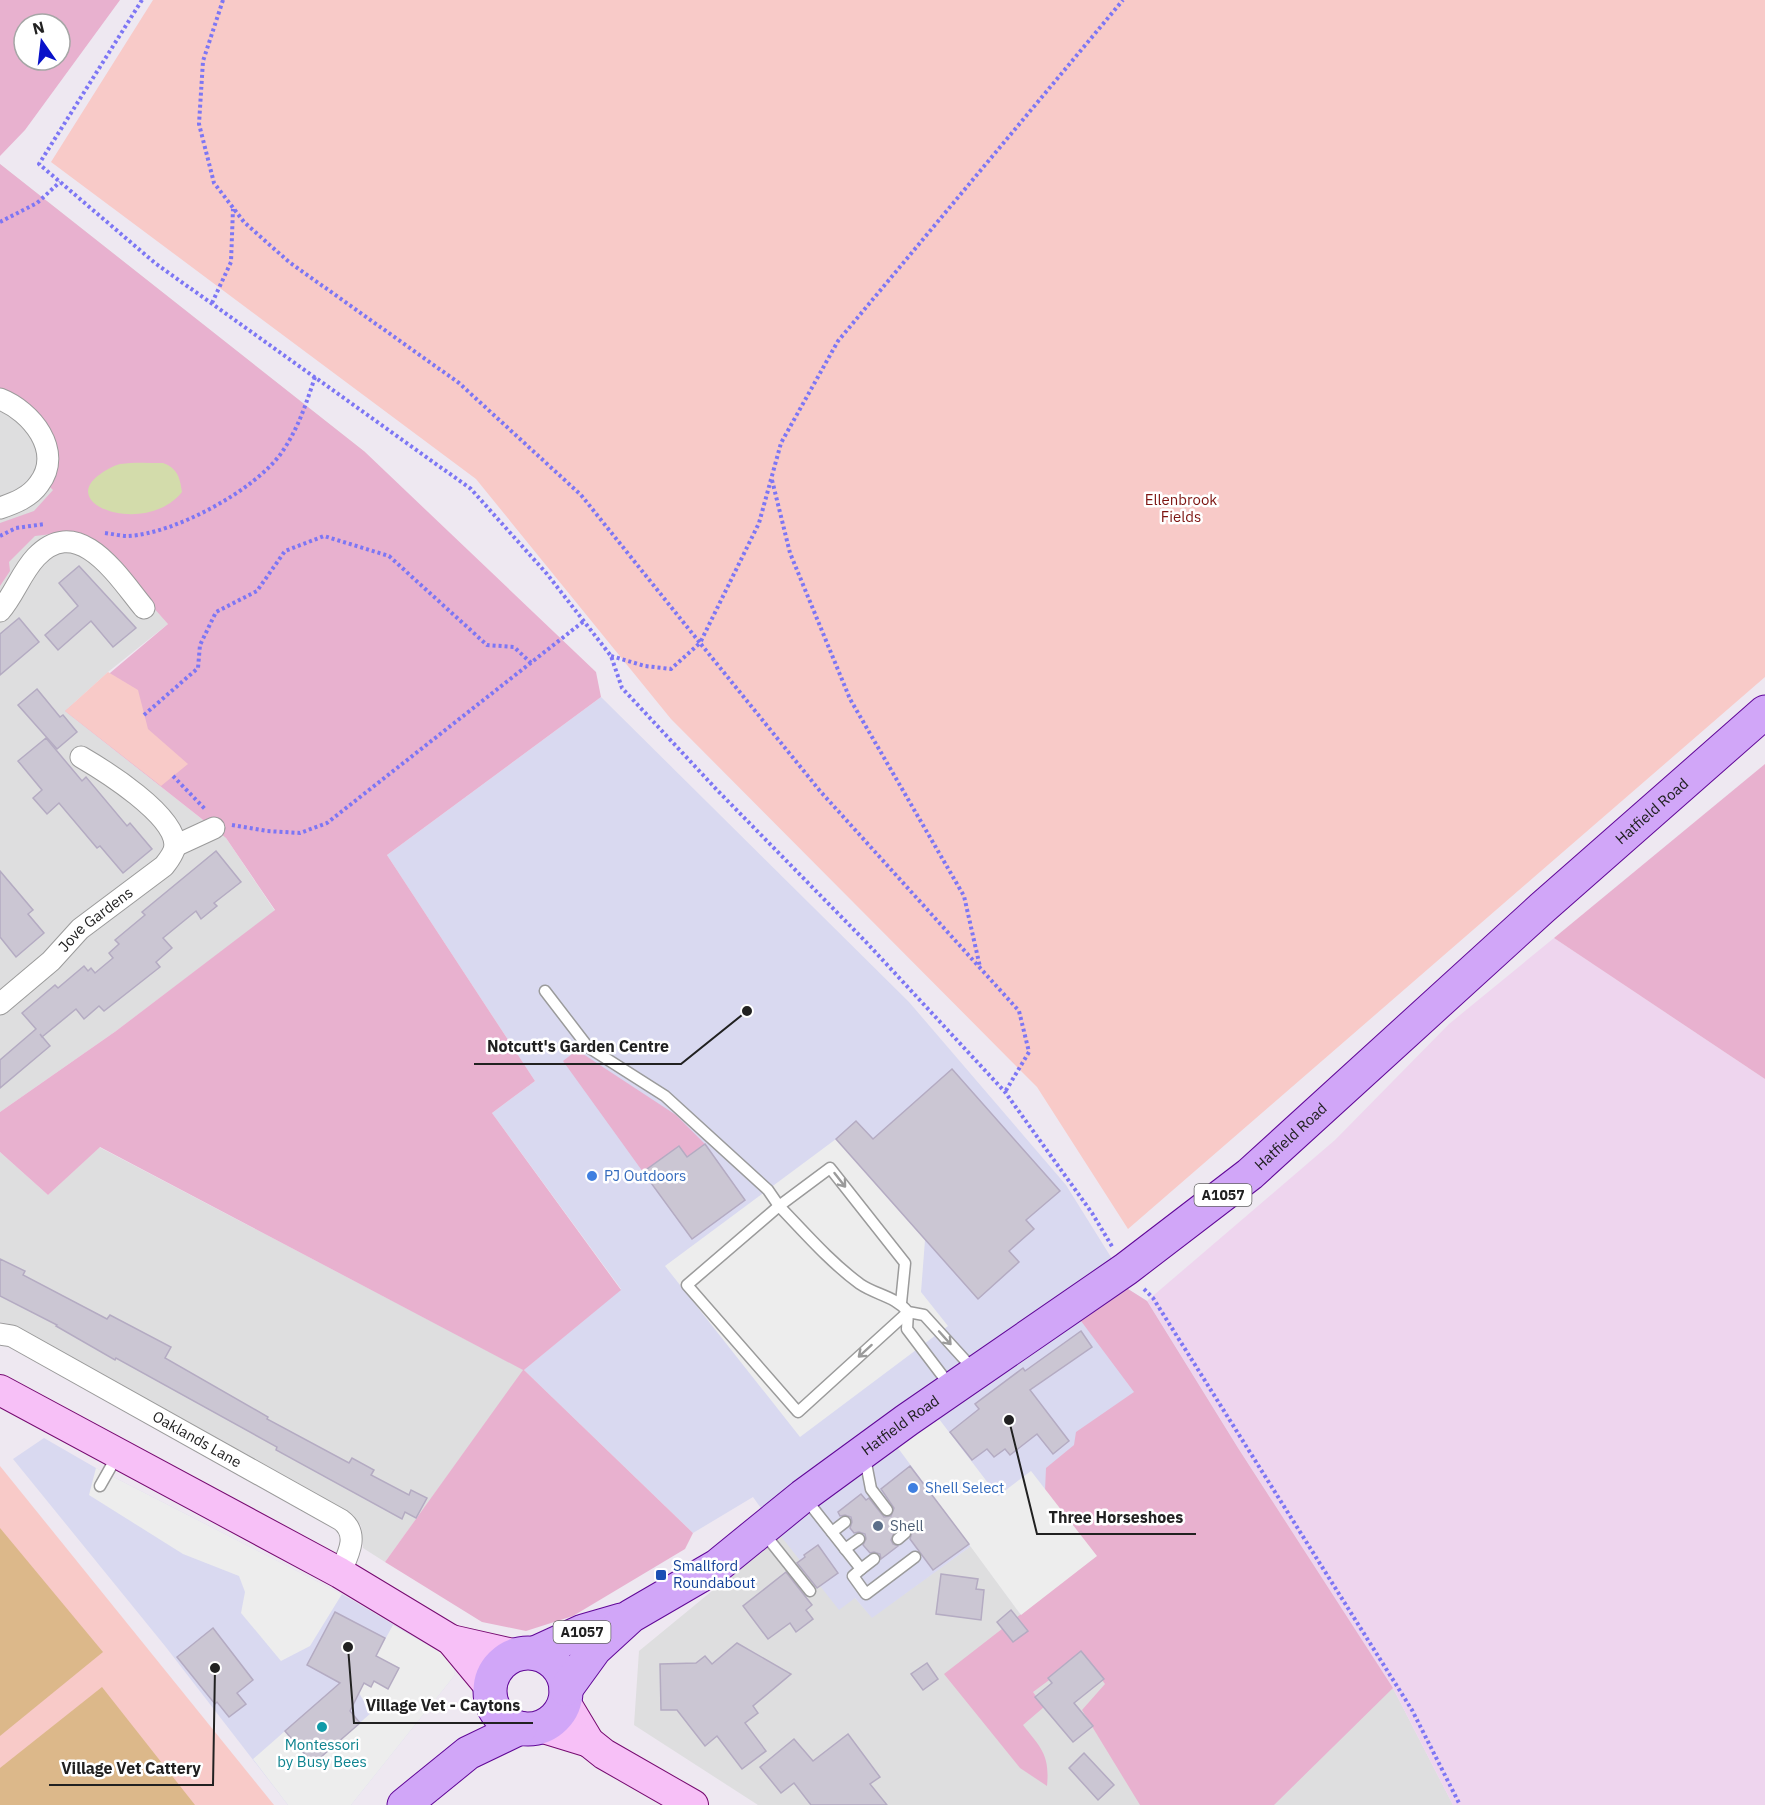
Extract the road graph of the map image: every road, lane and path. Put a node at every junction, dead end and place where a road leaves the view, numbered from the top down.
1 (142, 0) edge
2 (223, 0) edge
3 (1123, 0) edge
4 (60, 182) junction
5 (233, 208) junction
6 (0, 222) edge
7 (212, 303) junction
8 (315, 377) junction
9 (0, 399) edge
10 (771, 479) junction
11 (0, 508) edge
12 (47, 524) dead end
13 (98, 531) dead end
14 (0, 536) edge
15 (144, 608) dead end
16 (0, 611) edge
17 (584, 621) junction
18 (700, 643) junction
19 (610, 656) junction
20 (531, 663) junction
21 (1765, 712) edge
22 (144, 715) dead end
23 (81, 757) dead end
24 (173, 776) dead end
25 (218, 827) junction
26 (175, 846) junction
27 (980, 967) junction
28 (545, 991) dead end
29 (4, 993) edge
30 (1005, 1092) junction
31 (779, 1206) junction
32 (1126, 1269) junction
33 (901, 1303) junction
34 (908, 1312) junction
35 (0, 1334) edge
36 (964, 1380) junction
37 (0, 1390) edge
38 (864, 1451) junction
39 (118, 1453) junction
40 (100, 1486) dead end
41 (803, 1496) junction
42 (886, 1510) dead end
43 (845, 1521) dead end
44 (762, 1531) junction
45 (832, 1532) junction
46 (859, 1539) dead end
47 (846, 1550) junction
48 (915, 1557) dead end
49 (874, 1559) dead end
50 (861, 1569) junction
51 (340, 1573) junction
52 (810, 1591) dead end
53 (631, 1616) junction
54 (451, 1640) junction
55 (526, 1654) junction
56 (490, 1690) junction
57 (566, 1695) junction
58 (530, 1728) junction
59 (589, 1742) junction
60 (468, 1753) junction
61 (404, 1805) edge
62 (693, 1805) edge
63 (1460, 1805) edge

1 - 4 path
2 - 5 path
3 - 10 path
4 - 6 path
4 - 7 path
5 - 7 path
5 - 18 path
7 - 8 path
8 - 13 path
8 - 17 path
9 - 11 street
10 - 18 path
10 - 27 path
12 - 14 path
15 - 16 street
17 - 19 path
17 - 20 path
18 - 19 path
18 - 27 path
19 - 30 path
20 - 22 path
20 - 25 path
21 - 32 main road, Hatfield Road / A1057
23 - 26 street
24 - 25 path
25 - 26 street
26 - 29 street, Jove Gardens
27 - 30 path
28 - 31 lane
30 - 32 path
31 - 33 lane
31 -> 33 lane
34 -> 31 lane
32 - 36 main road, Hatfield Road / A1057
32 - 63 path
33 - 34 lane
34 -> 36 lane
34 - 36 lane
35 - 51 street, Oaklands Lane
36 - 38 main road, Hatfield Road / A1057
37 - 39 street
38 - 41 main road, Hatfield Road / A1057
38 - 42 lane
39 - 40 lane
39 - 51 street
41 - 44 main road, Hatfield Road / A1057
41 - 45 lane
43 - 45 lane
44 - 52 lane
44 - 53 main road, Hatfield Road / A1057
45 - 47 lane
46 - 47 lane
47 - 50 lane
48 - 50 lane
49 - 50 lane
51 - 54 street
53 - 55 main road, Hatfield Road / A1057
53 - 57 main road, Hatfield Road / A1057
54 - 55 street
54 - 56 street
55 - 56 main road
55 - 57 main road
56 - 58 main road
56 - 60 main road
57 - 58 main road
57 - 59 street
58 - 59 street
58 - 60 main road
59 - 62 street
60 - 61 main road

